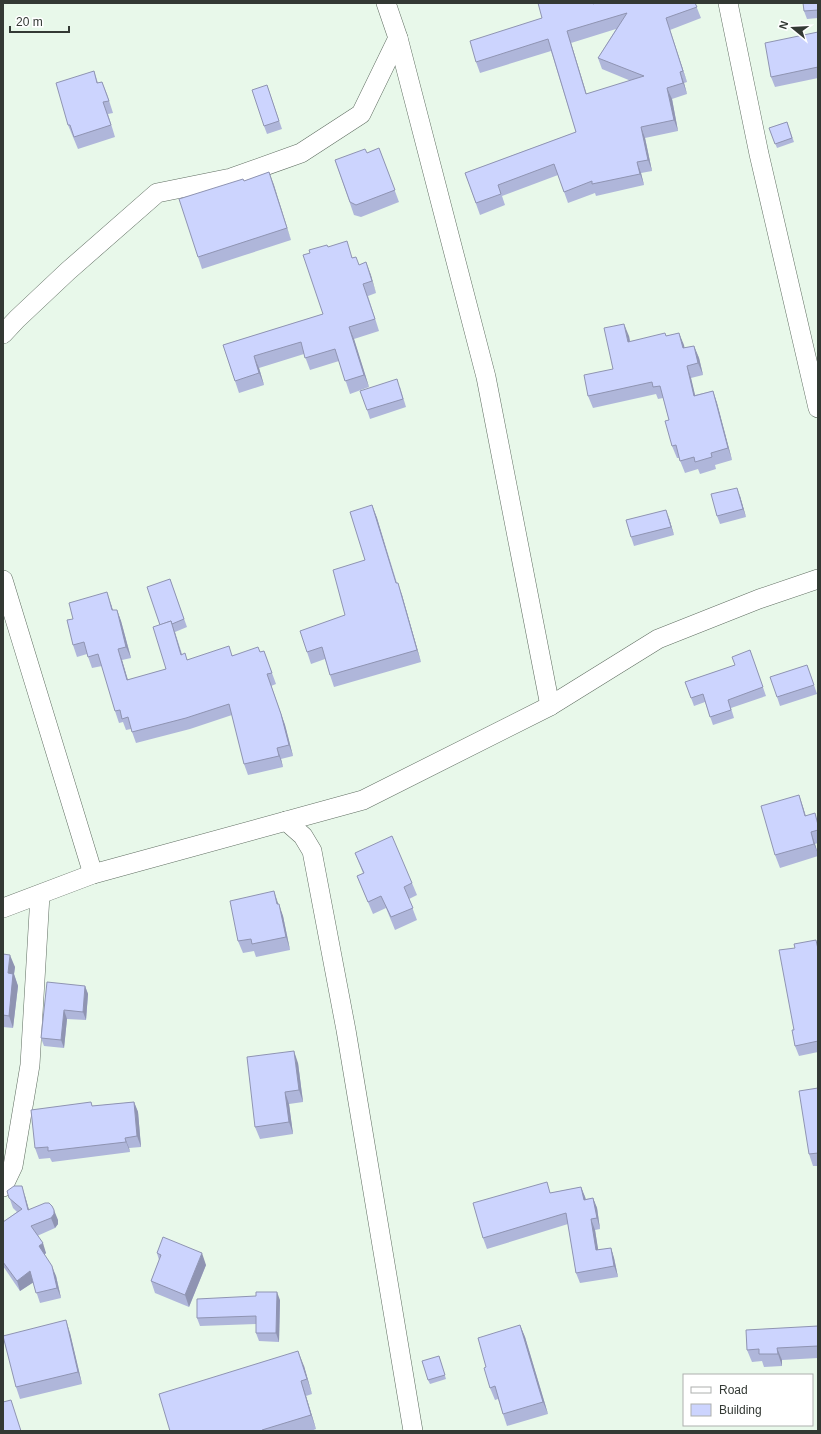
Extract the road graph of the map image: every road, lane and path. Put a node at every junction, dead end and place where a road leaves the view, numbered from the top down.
1 (386, 3) edge
2 (728, 3) edge
3 (398, 38) junction
4 (3, 334) edge
5 (818, 408) edge
6 (818, 579) edge
7 (3, 580) edge
8 (550, 706) junction
9 (286, 821) junction
10 (93, 874) junction
11 (40, 895) junction
12 (3, 908) edge
13 (3, 1187) edge
14 (413, 1431) edge

1 - 3 street
2 - 5 street
3 - 4 street
3 - 8 street
6 - 8 street
7 - 10 street
8 - 9 street
9 - 10 street
9 - 14 street
10 - 11 street
11 - 12 street
11 - 13 street

